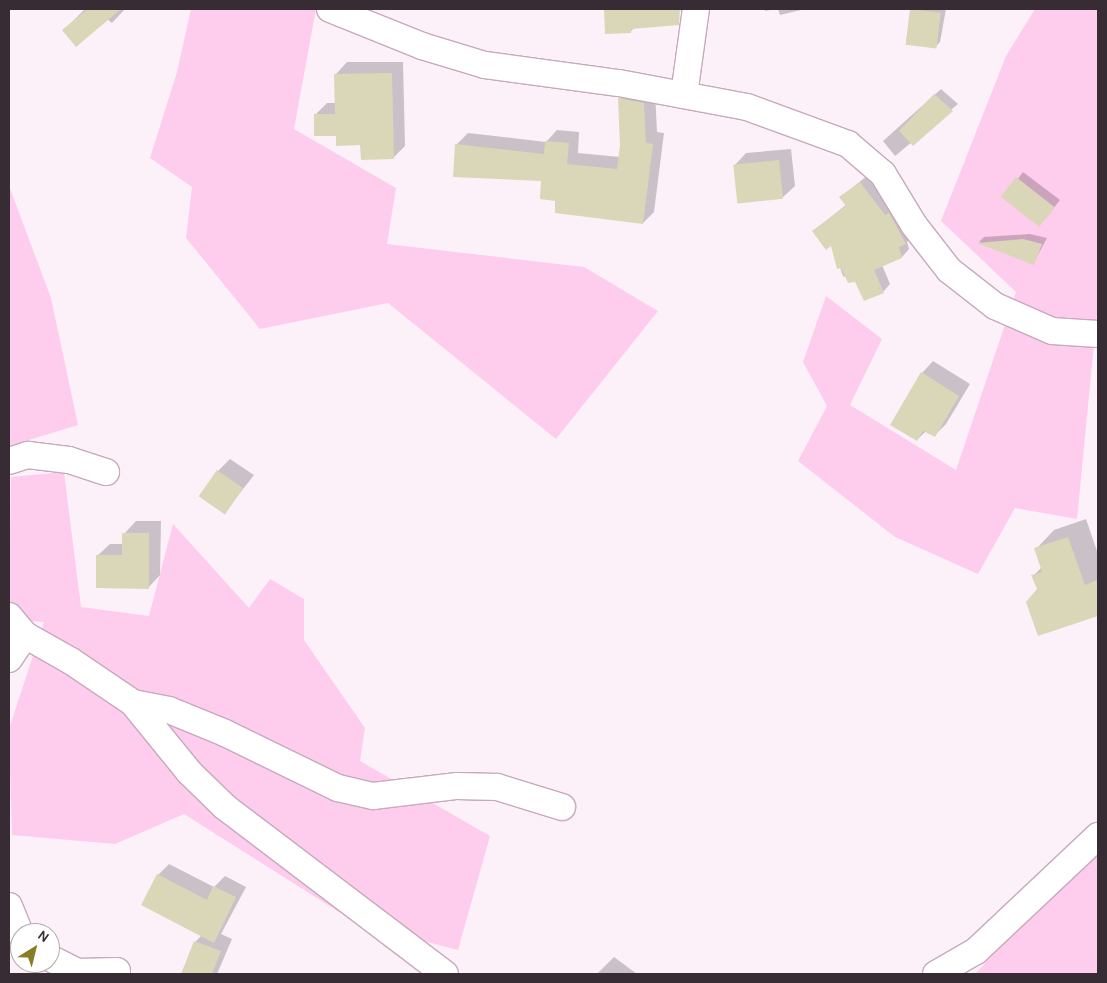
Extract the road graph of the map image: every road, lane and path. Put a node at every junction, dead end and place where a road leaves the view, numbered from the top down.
1 (330, 9) edge
2 (696, 9) edge
3 (684, 95) junction
4 (1098, 334) edge
5 (9, 461) edge
6 (106, 472) dead end
7 (17, 625) edge
8 (9, 659) edge
9 (134, 703) junction
10 (562, 807) dead end
11 (1098, 836) edge
12 (9, 906) edge
13 (16, 923) edge
14 (60, 963) edge
15 (117, 971) dead end
16 (445, 974) edge
17 (936, 974) edge

1 - 3 street
2 - 3 street
3 - 4 street
5 - 6 street
7 - 8 street
7 - 9 street
9 - 10 street
9 - 16 street
11 - 17 street
12 - 13 street
14 - 15 street

